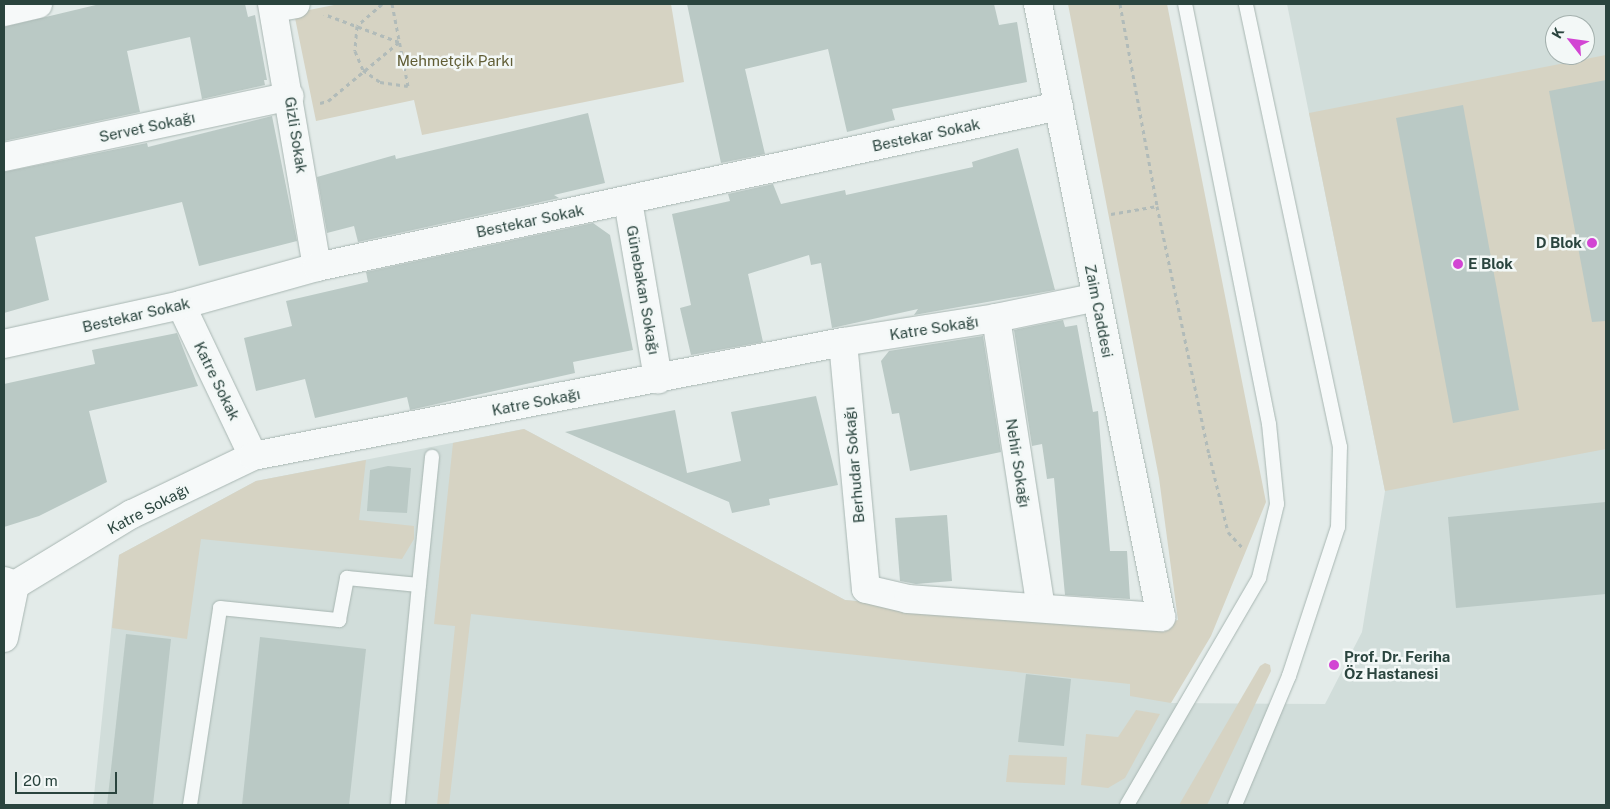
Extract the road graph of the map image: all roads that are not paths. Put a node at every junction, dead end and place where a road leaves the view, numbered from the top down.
1 (38, 4) edge
2 (1038, 4) edge
3 (1185, 4) edge
4 (1246, 4) edge
5 (290, 7) edge
6 (4, 12) edge
7 (291, 102) junction
8 (1059, 106) junction
9 (4, 157) edge
10 (628, 200) junction
11 (317, 267) junction
12 (1097, 297) junction
13 (181, 305) junction
14 (996, 318) junction
15 (843, 342) junction
16 (4, 344) edge
17 (658, 379) junction
18 (253, 456) junction
19 (432, 457) dead end
20 (9, 583) edge
21 (419, 585) junction
22 (1041, 608) junction
23 (4, 638) edge
24 (190, 805) edge
25 (398, 805) edge
26 (1127, 805) edge
27 (1235, 805) edge

1 - 6 street
2 - 8 street, Zaim Caddesi
3 - 26 lane
4 - 27 lane
5 - 7 street, Gizli Sokak
7 - 9 street, Servet Sokağı
7 - 11 street, Gizli Sokak
8 - 10 street, Bestekar Sokak
8 - 12 street, Zaim Caddesi
10 - 11 street, Bestekar Sokak
10 - 17 street, Günebakan Sokağı
11 - 13 street, Bestekar Sokak
12 - 14 street, Katre Sokağı
12 - 22 street, Zaim Caddesi
13 - 16 street, Bestekar Sokak
13 - 18 street, Katre Sokak
14 - 15 street, Katre Sokağı
14 - 22 street, Nehir Sokağı
15 - 17 street, Katre Sokağı
15 - 22 street, Berhudar Sokağı
17 - 18 street, Katre Sokağı
18 - 20 street, Katre Sokağı
19 - 21 lane
20 - 23 street
21 - 24 lane
21 - 25 lane

